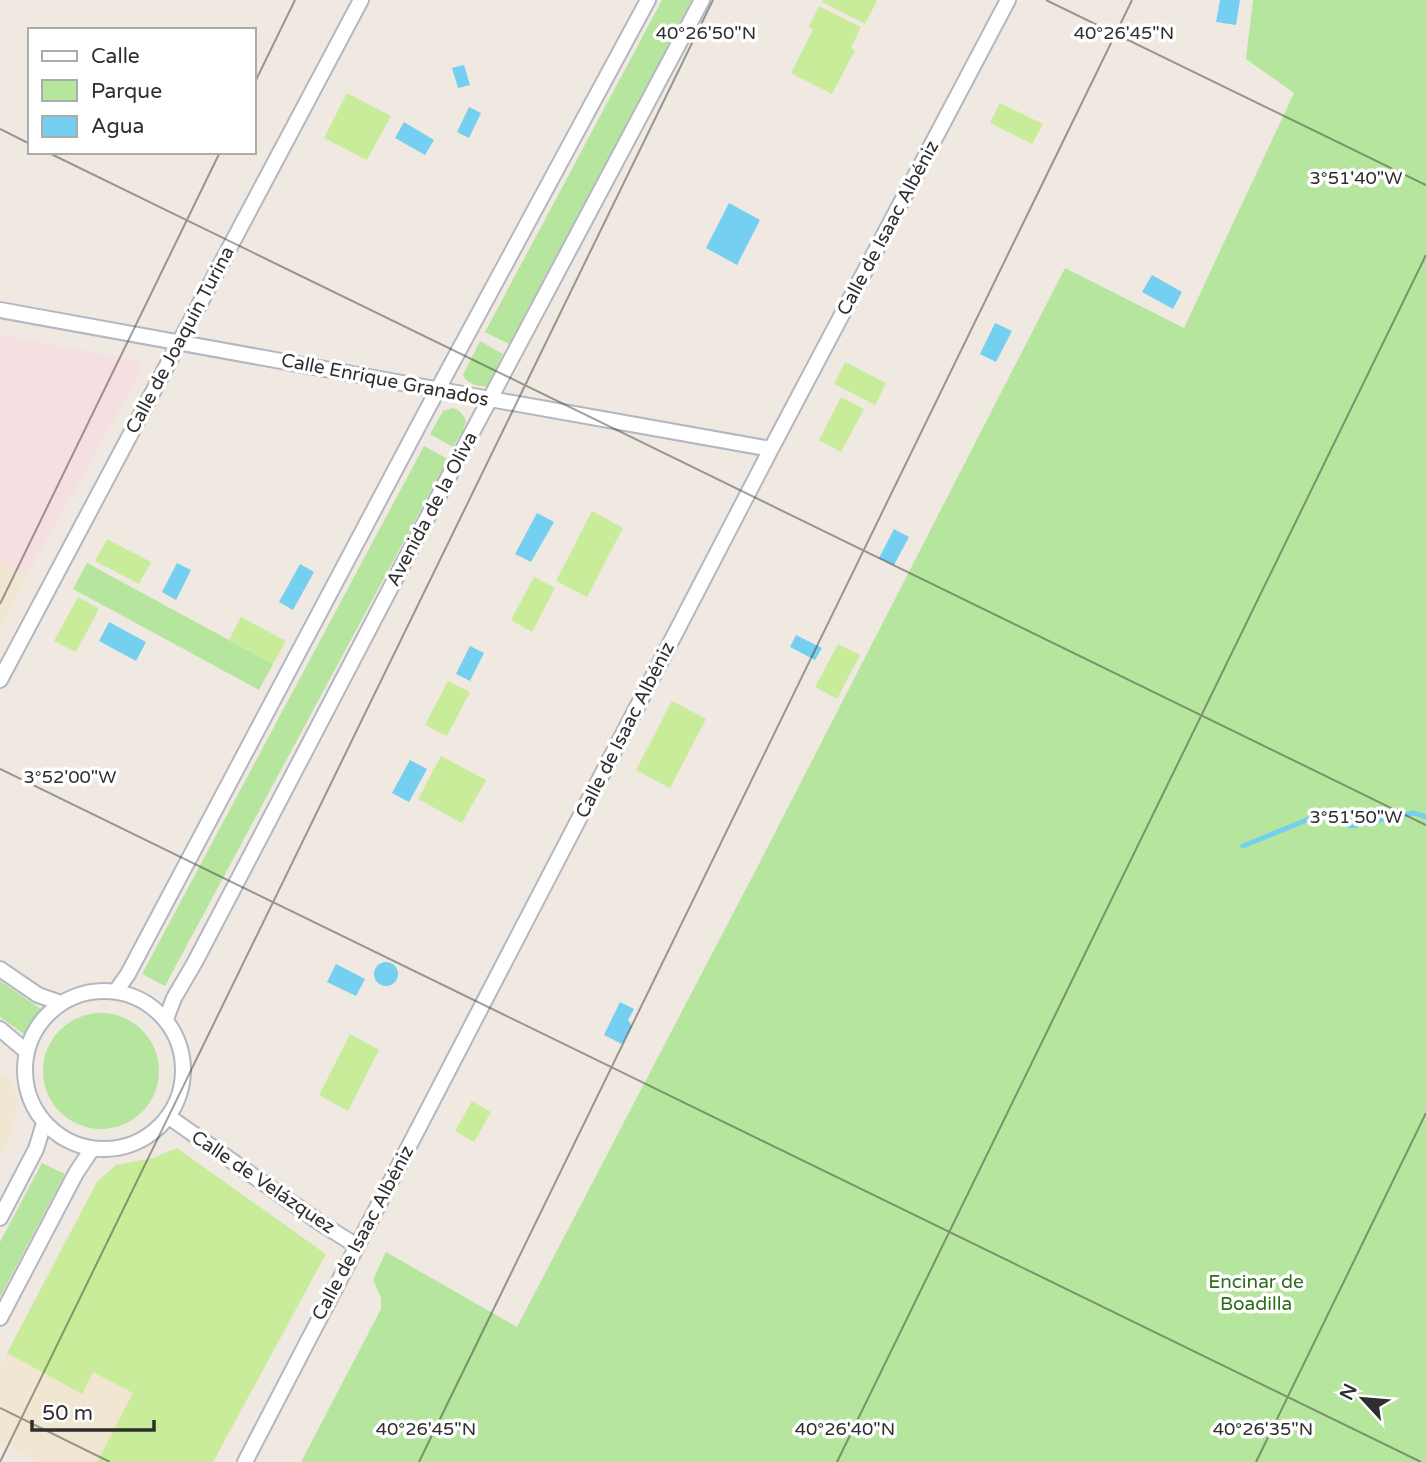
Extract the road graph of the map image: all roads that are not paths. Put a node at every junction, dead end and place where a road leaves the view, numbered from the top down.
1 (361, 0) edge
2 (648, 0) edge
3 (702, 0) edge
4 (1008, 0) edge
5 (0, 310) edge
6 (179, 342) junction
7 (438, 389) junction
8 (490, 399) junction
9 (771, 449) junction
10 (0, 680) edge
11 (0, 968) edge
12 (116, 991) junction
13 (61, 1003) junction
14 (166, 1019) junction
15 (0, 1029) edge
16 (27, 1052) junction
17 (169, 1118) junction
18 (44, 1123) junction
19 (92, 1149) junction
20 (0, 1218) edge
21 (358, 1246) junction
22 (0, 1318) edge
23 (245, 1462) edge

1 - 6 street, Calle de Joaquín Turina
2 - 7 street
3 - 8 street, Avenida de la Oliva
4 - 9 street, Calle de Isaac Albéniz
5 - 6 street, Calle Enrique Granados
6 - 7 street, Calle Enrique Granados
6 - 10 street, Calle de Joaquín Turina
7 - 8 street, Calle Enrique Granados
7 - 12 street
8 - 9 street, Calle Enrique Granados
8 - 14 street, Avenida de la Oliva
9 - 21 street, Calle de Isaac Albéniz
11 - 13 street
12 - 13 street
12 - 14 street
13 - 16 street
14 - 17 street
15 - 16 street
16 - 18 street
17 - 19 street
17 - 21 street, Calle de Velázquez
18 - 19 street
18 - 20 street
19 - 22 street
21 - 23 street, Calle de Isaac Albéniz

